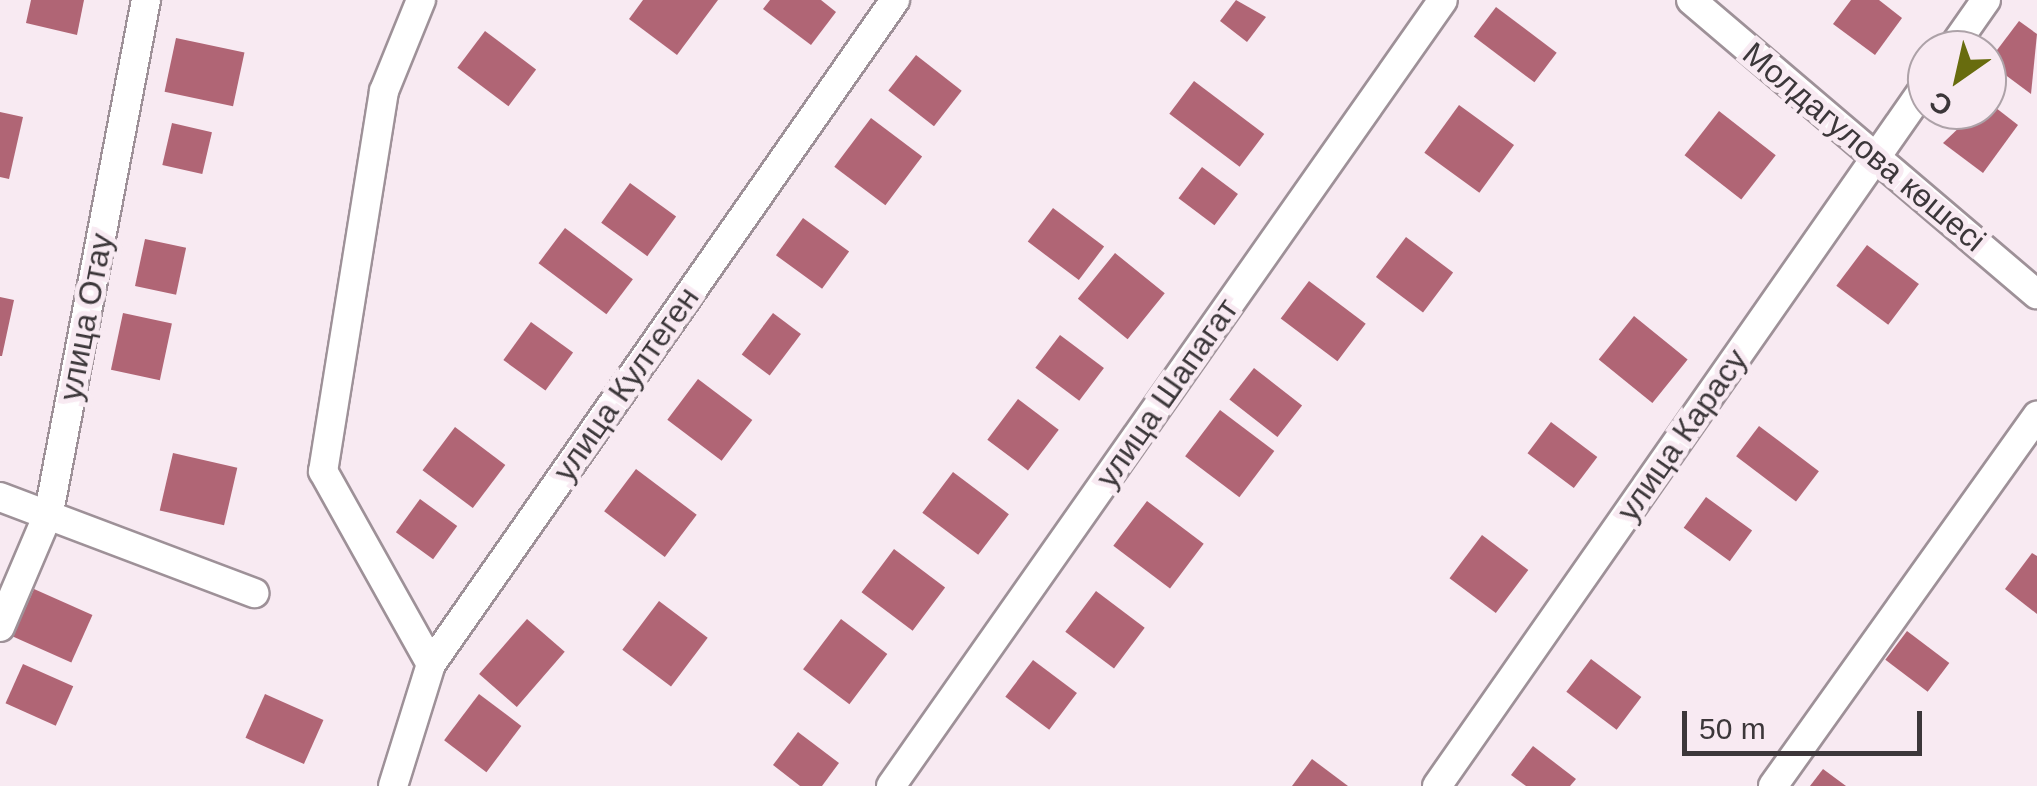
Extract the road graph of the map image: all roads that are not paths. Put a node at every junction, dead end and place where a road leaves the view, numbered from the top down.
1 (146, 0) edge
2 (421, 0) edge
3 (894, 0) edge
4 (1444, 0) edge
5 (1691, 0) edge
6 (1986, 0) edge
7 (1965, 30) edge
8 (1907, 112) edge
9 (1876, 156) junction
10 (2037, 294) edge
11 (2037, 416) edge
12 (0, 497) edge
13 (49, 512) junction
14 (254, 593) dead end
15 (0, 627) edge
16 (431, 664) junction
17 (397, 783) edge
18 (891, 786) edge
19 (1437, 786) edge
20 (1773, 786) edge

1 - 13 street, улица Отау
2 - 16 street
3 - 16 street, улица Култеген
4 - 18 street, улица Шапагат
5 - 9 street, Молдагулова көшесі
6 - 7 street
8 - 9 street, улица Карасу
9 - 10 street, Молдагулова көшесі
9 - 19 street, улица Карасу
11 - 20 street
12 - 13 street
13 - 14 street
13 - 15 street, улица Отау
16 - 17 street, улица Култеген

